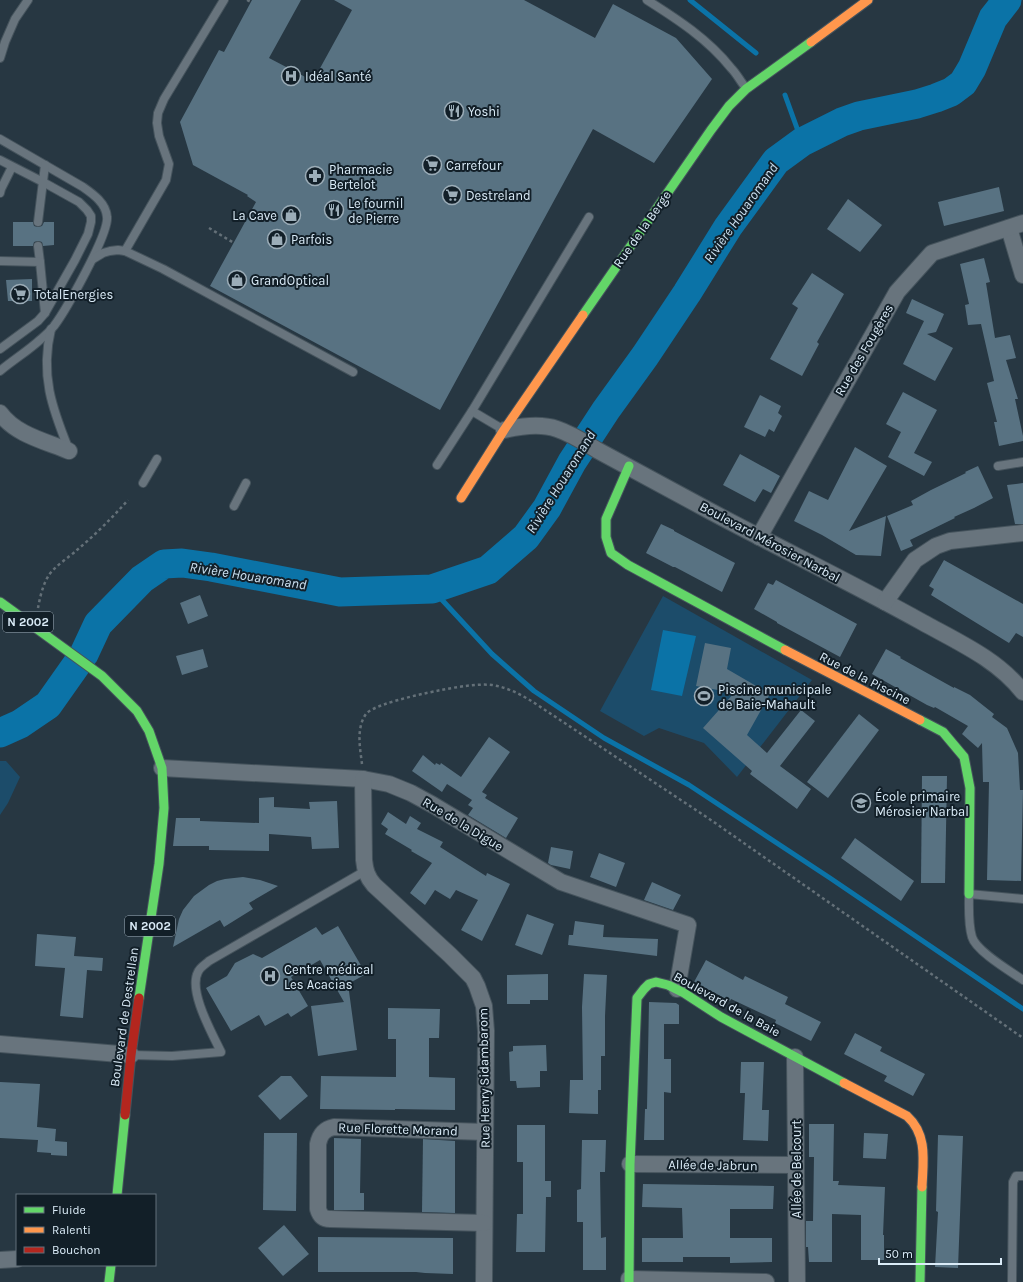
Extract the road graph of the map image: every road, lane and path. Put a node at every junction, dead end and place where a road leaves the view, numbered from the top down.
1 (28, 0) edge
2 (224, 0) edge
3 (247, 0) edge
4 (647, 0) edge
5 (868, 0) edge
6 (251, 2) dead end
7 (0, 58) edge
8 (746, 89) junction
9 (0, 139) edge
10 (0, 160) edge
11 (45, 165) junction
12 (12, 167) junction
13 (43, 182) junction
14 (0, 193) edge
15 (589, 217) dead end
16 (38, 222) dead end
17 (1016, 226) edge
18 (209, 228) dead end
19 (234, 243) dead end
20 (38, 246) dead end
21 (125, 251) junction
22 (92, 259) junction
23 (0, 261) edge
24 (40, 262) junction
25 (1023, 275) edge
26 (45, 313) junction
27 (52, 328) junction
28 (0, 349) edge
29 (0, 371) edge
30 (353, 372) dead end
31 (472, 411) junction
32 (0, 413) edge
33 (504, 430) junction
34 (69, 451) joint
35 (157, 459) dead end
36 (1023, 462) edge
37 (437, 465) dead end
38 (629, 466) junction
39 (998, 466) dead end
40 (144, 483) dead end
41 (246, 483) dead end
42 (461, 498) dead end
43 (128, 500) dead end
44 (234, 506) dead end
45 (1023, 533) edge
46 (759, 537) junction
47 (0, 602) edge
48 (885, 602) junction
49 (36, 628) junction
50 (1023, 692) edge
51 (162, 768) junction
52 (363, 778) junction
53 (365, 871) junction
54 (969, 894) junction
55 (1023, 899) edge
56 (1023, 980) edge
57 (677, 989) junction
58 (1023, 1038) edge
59 (0, 1044) edge
60 (131, 1055) junction
61 (795, 1057) junction
62 (485, 1132) junction
63 (630, 1164) junction
64 (796, 1165) junction
65 (1023, 1176) edge
66 (118, 1194) edge
67 (484, 1222) junction
68 (16, 1259) edge
69 (0, 1260) edge
70 (111, 1266) edge
71 (629, 1280) edge
72 (109, 1282) edge
73 (484, 1282) edge
74 (766, 1282) edge
75 (797, 1282) edge
76 (920, 1282) edge
77 (1012, 1282) edge

1 - 7 lane
2 - 21 lane
3 - 6 path
4 - 8 lane
5 - 8 street, Rue de la Berge
8 - 33 street, Rue de la Berge
9 - 11 lane
10 - 12 lane
11 - 13 lane
11 - 22 lane
12 - 13 lane
12 - 14 lane
13 - 16 lane
13 - 26 lane
15 - 31 lane
17 - 25 street
17 - 46 street, Rue des Fougères
18 - 19 path
20 - 24 lane
21 - 22 lane
21 - 30 lane
22 - 27 lane
23 - 24 lane
24 - 26 lane
26 - 28 lane
27 - 29 lane
27 - 34 lane
31 - 33 lane
31 - 37 lane
32 - 34 street
33 - 38 street, Boulevard Mérosier Narbal
33 - 42 street, Rue de la Berge
35 - 40 lane
36 - 39 lane
38 - 46 street, Boulevard Mérosier Narbal
38 - 54 street, Rue de la Piscine
41 - 44 lane
43 - 49 path
45 - 48 street
46 - 48 street, Boulevard Mérosier Narbal
47 - 49 street, Boulevard de Destrellan / N 2002
48 - 50 street, Boulevard Mérosier Narbal
49 - 51 street, Boulevard de Destrellan / N 2002
51 - 52 street, Rue de la Digue
51 - 60 street, Boulevard de Destrellan / N 2002
52 - 53 street
52 - 57 street, Rue de la Digue
52 - 58 path
53 - 60 lane
53 - 62 street, Rue Henry Sidambarom
54 - 55 lane
54 - 56 lane, Rue de la Piscine
57 - 61 street, Boulevard de la Baie
57 - 63 street, Boulevard de la Baie
59 - 60 street
60 - 66 street, Boulevard de Destrellan / N 2002
61 - 64 street, Allée de Belcourt
61 - 76 street, Boulevard de la Baie
62 - 67 street, Rue Henry Sidambarom
62 - 67 street, Rue Florette Morand
63 - 64 street, Allée de Jabrun
63 - 71 street, Boulevard de la Baie
64 - 75 street, Allée de Belcourt
65 - 77 lane
67 - 73 street, Rue Henry Sidambarom
68 - 69 street
70 - 72 street
71 - 74 street

